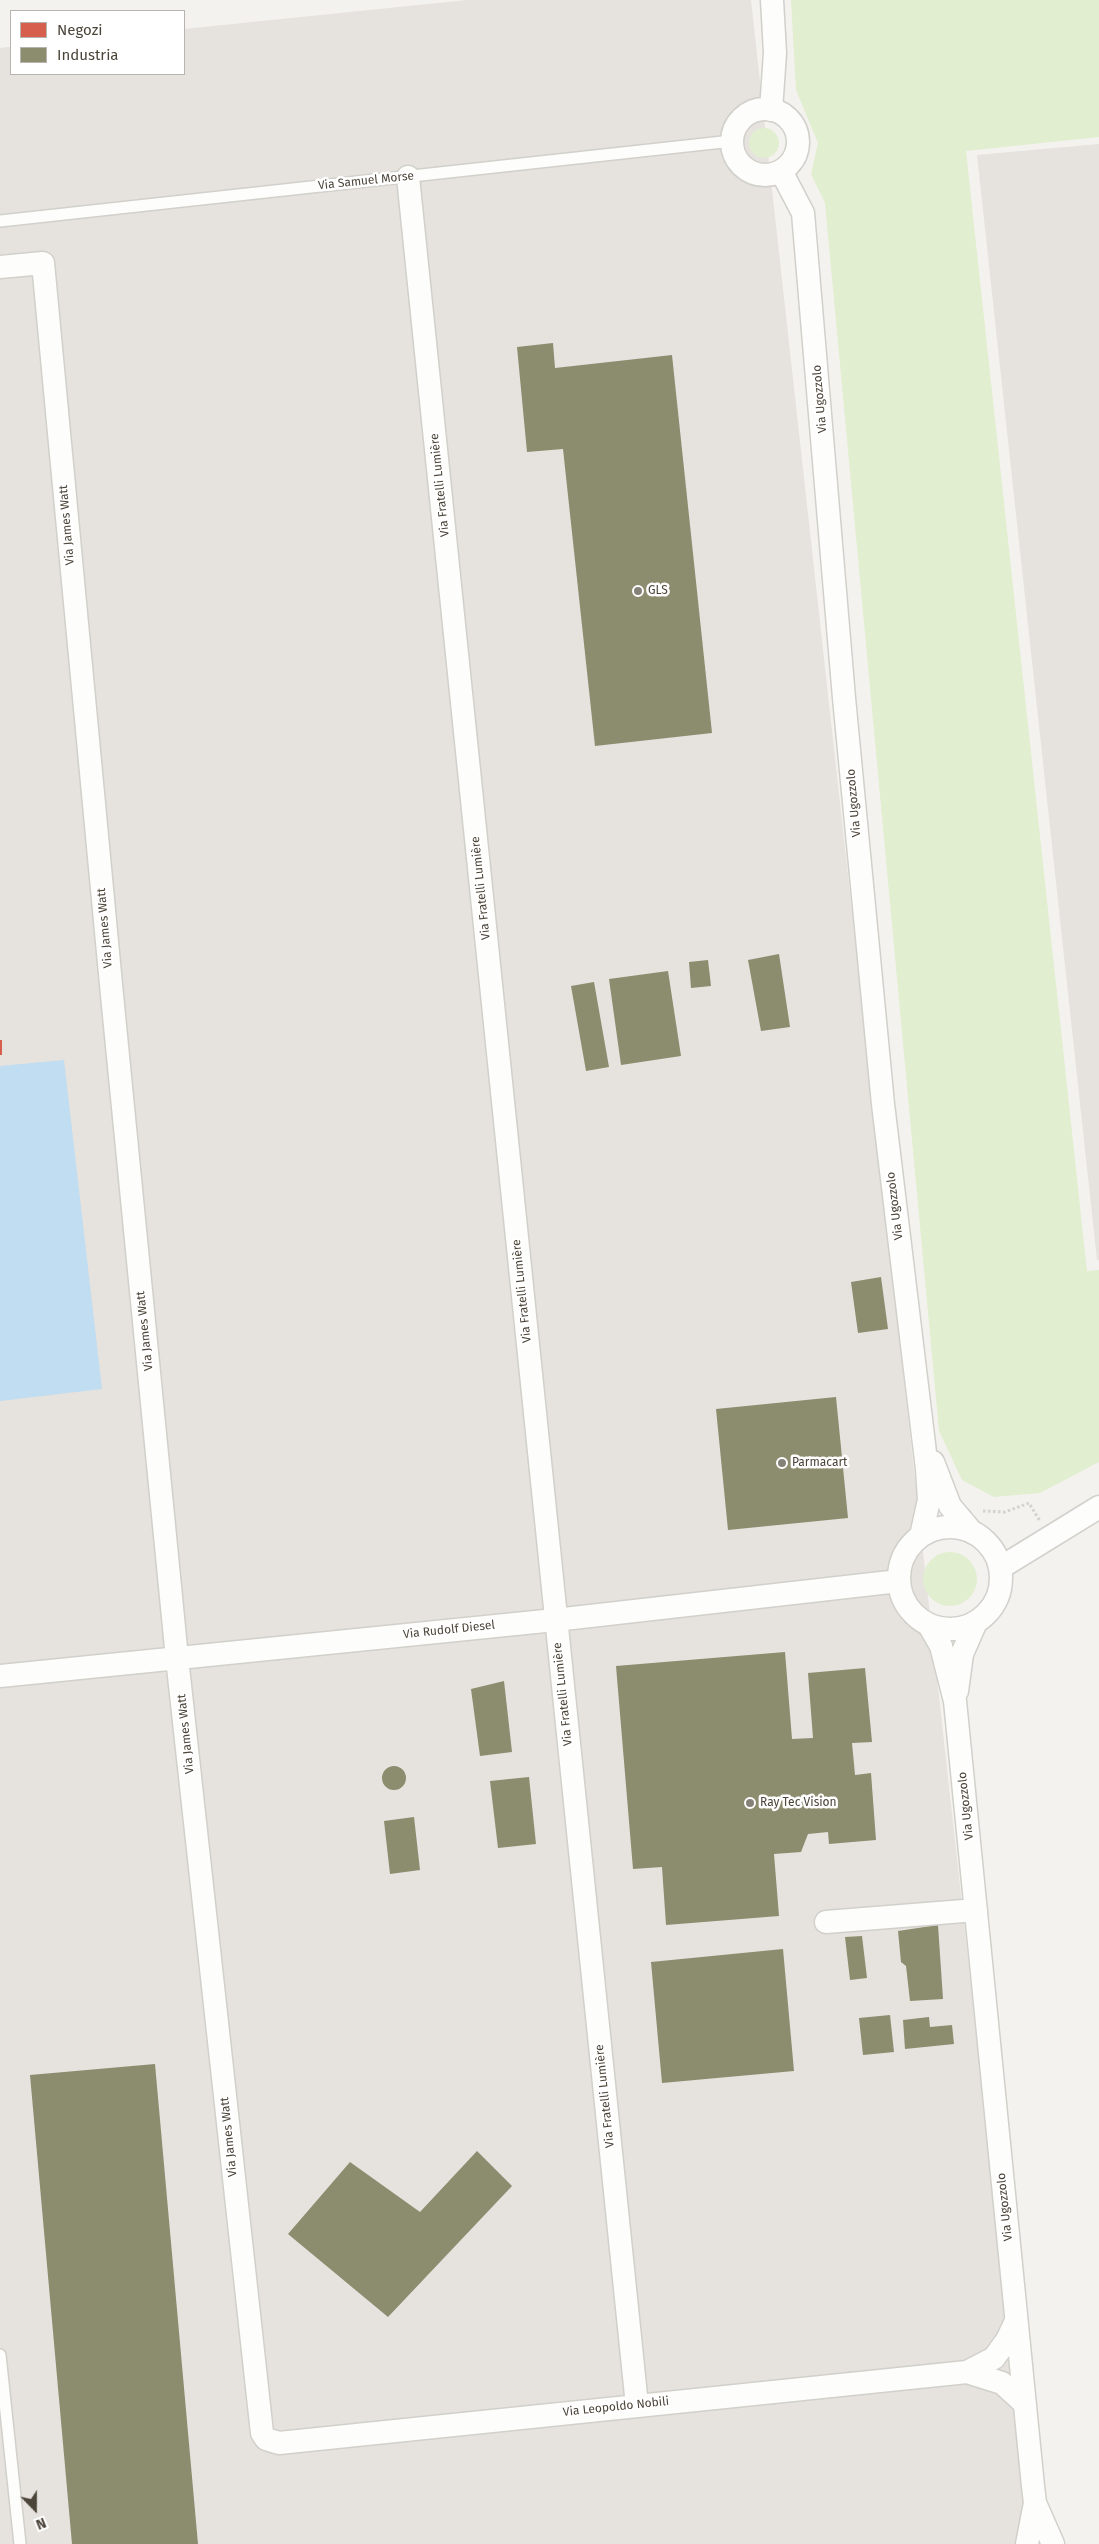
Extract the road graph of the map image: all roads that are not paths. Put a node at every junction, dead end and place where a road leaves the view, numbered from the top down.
1 (772, 0) edge
2 (771, 110) junction
3 (732, 141) junction
4 (781, 171) junction
5 (408, 177) junction
6 (0, 221) edge
7 (0, 267) edge
8 (924, 1438) junction
9 (1099, 1507) edge
10 (972, 1532) junction
11 (921, 1536) junction
12 (1000, 1568) junction
13 (899, 1581) junction
14 (555, 1620) junction
15 (976, 1622) junction
16 (929, 1625) junction
17 (178, 1658) junction
18 (0, 1676) edge
19 (955, 1702) junction
20 (976, 1910) junction
21 (826, 1922) dead end
22 (1016, 2321) junction
23 (0, 2355) edge
24 (967, 2372) junction
25 (637, 2404) junction
26 (1025, 2404) junction
27 (266, 2439) joint
28 (1034, 2503) junction
29 (20, 2544) edge
30 (1028, 2544) edge
31 (1053, 2544) edge

1 - 2 street
2 - 3 street
2 - 4 street
3 - 4 street
3 - 5 lane, Via Samuel Morse
4 - 8 street, Via Ugozzolo
5 - 6 lane, Via Samuel Morse
5 - 14 street, Via Fratelli Lumière
7 - 17 street, Via James Watt
8 - 10 street, Via Ugozzolo
8 - 11 street, Via Ugozzolo
9 - 12 street
10 - 11 street
10 - 12 street
11 - 13 street
12 - 15 street
13 - 14 street, Via Rudolf Diesel
13 - 16 street
14 - 17 street, Via Rudolf Diesel
14 - 25 street, Via Fratelli Lumière
15 - 16 street
15 - 19 street, Via Ugozzolo
16 - 19 street, Via Ugozzolo
17 - 18 street, Via Rudolf Diesel
17 - 27 street, Via James Watt
19 - 20 street, Via Ugozzolo
20 - 21 street
20 - 22 street, Via Ugozzolo
22 - 24 street
22 - 26 street, Via Ugozzolo
23 - 29 lane
24 - 25 street, Via Leopoldo Nobili
24 - 26 street
25 - 27 street, Via Leopoldo Nobili
26 - 28 street, Via Ugozzolo
28 - 30 street, Via Ugozzolo
28 - 31 street, Via Ugozzolo

